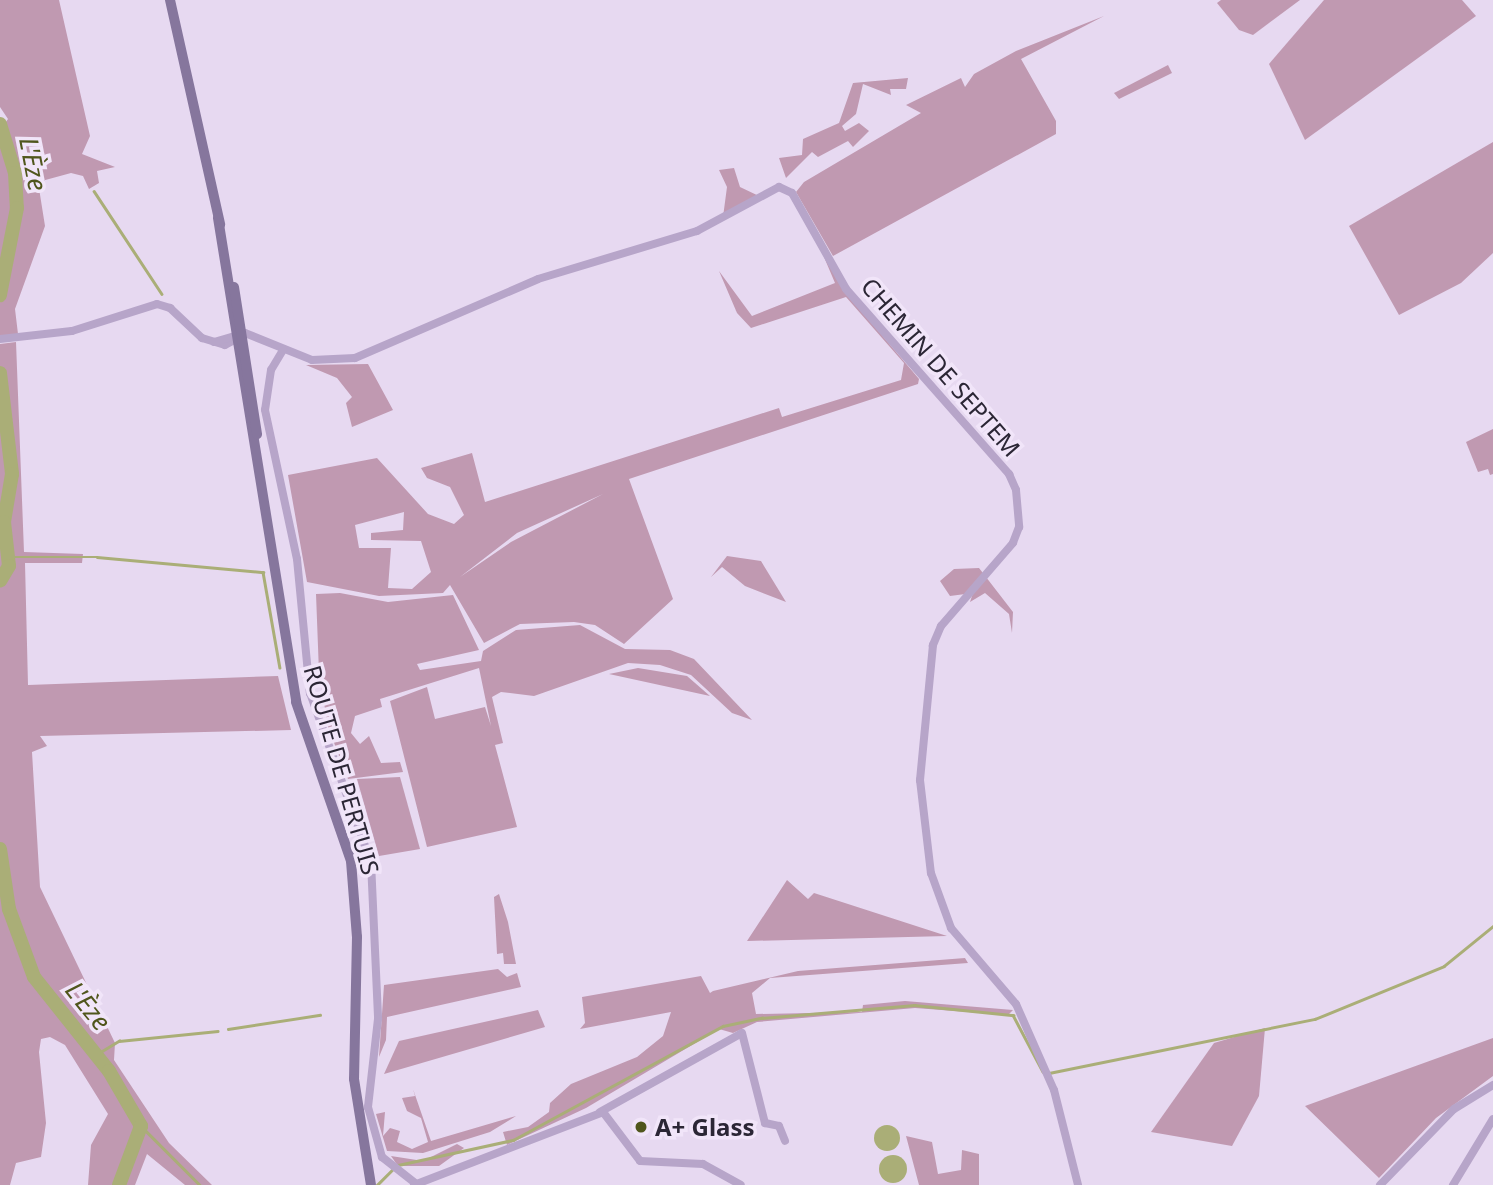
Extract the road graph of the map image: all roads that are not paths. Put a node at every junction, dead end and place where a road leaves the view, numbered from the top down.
1 (170, 0) edge
2 (237, 337) junction
3 (5, 339) edge
4 (283, 350) junction
5 (1493, 1085) edge
6 (600, 1112) junction
7 (1493, 1119) edge
8 (785, 1141) dead end
9 (366, 1150) junction
10 (415, 1184) edge
11 (371, 1185) edge
12 (381, 1185) edge
13 (741, 1185) edge
14 (1078, 1185) edge
15 (1380, 1185) edge
16 (1452, 1185) edge

1 - 2 main road, ROUTE DE PERTUIS
2 - 3 street
2 - 4 street, CHEMIN DE SEPTEM
2 - 9 main road, ROUTE DE PERTUIS
4 - 10 street
4 - 14 street, CHEMIN DE SEPTEM
5 - 15 street
6 - 8 street
6 - 10 street
6 - 13 street
7 - 16 street
9 - 11 main road, ROUTE DE PERTUIS
9 - 12 main road, ROUTE DE PERTUIS

